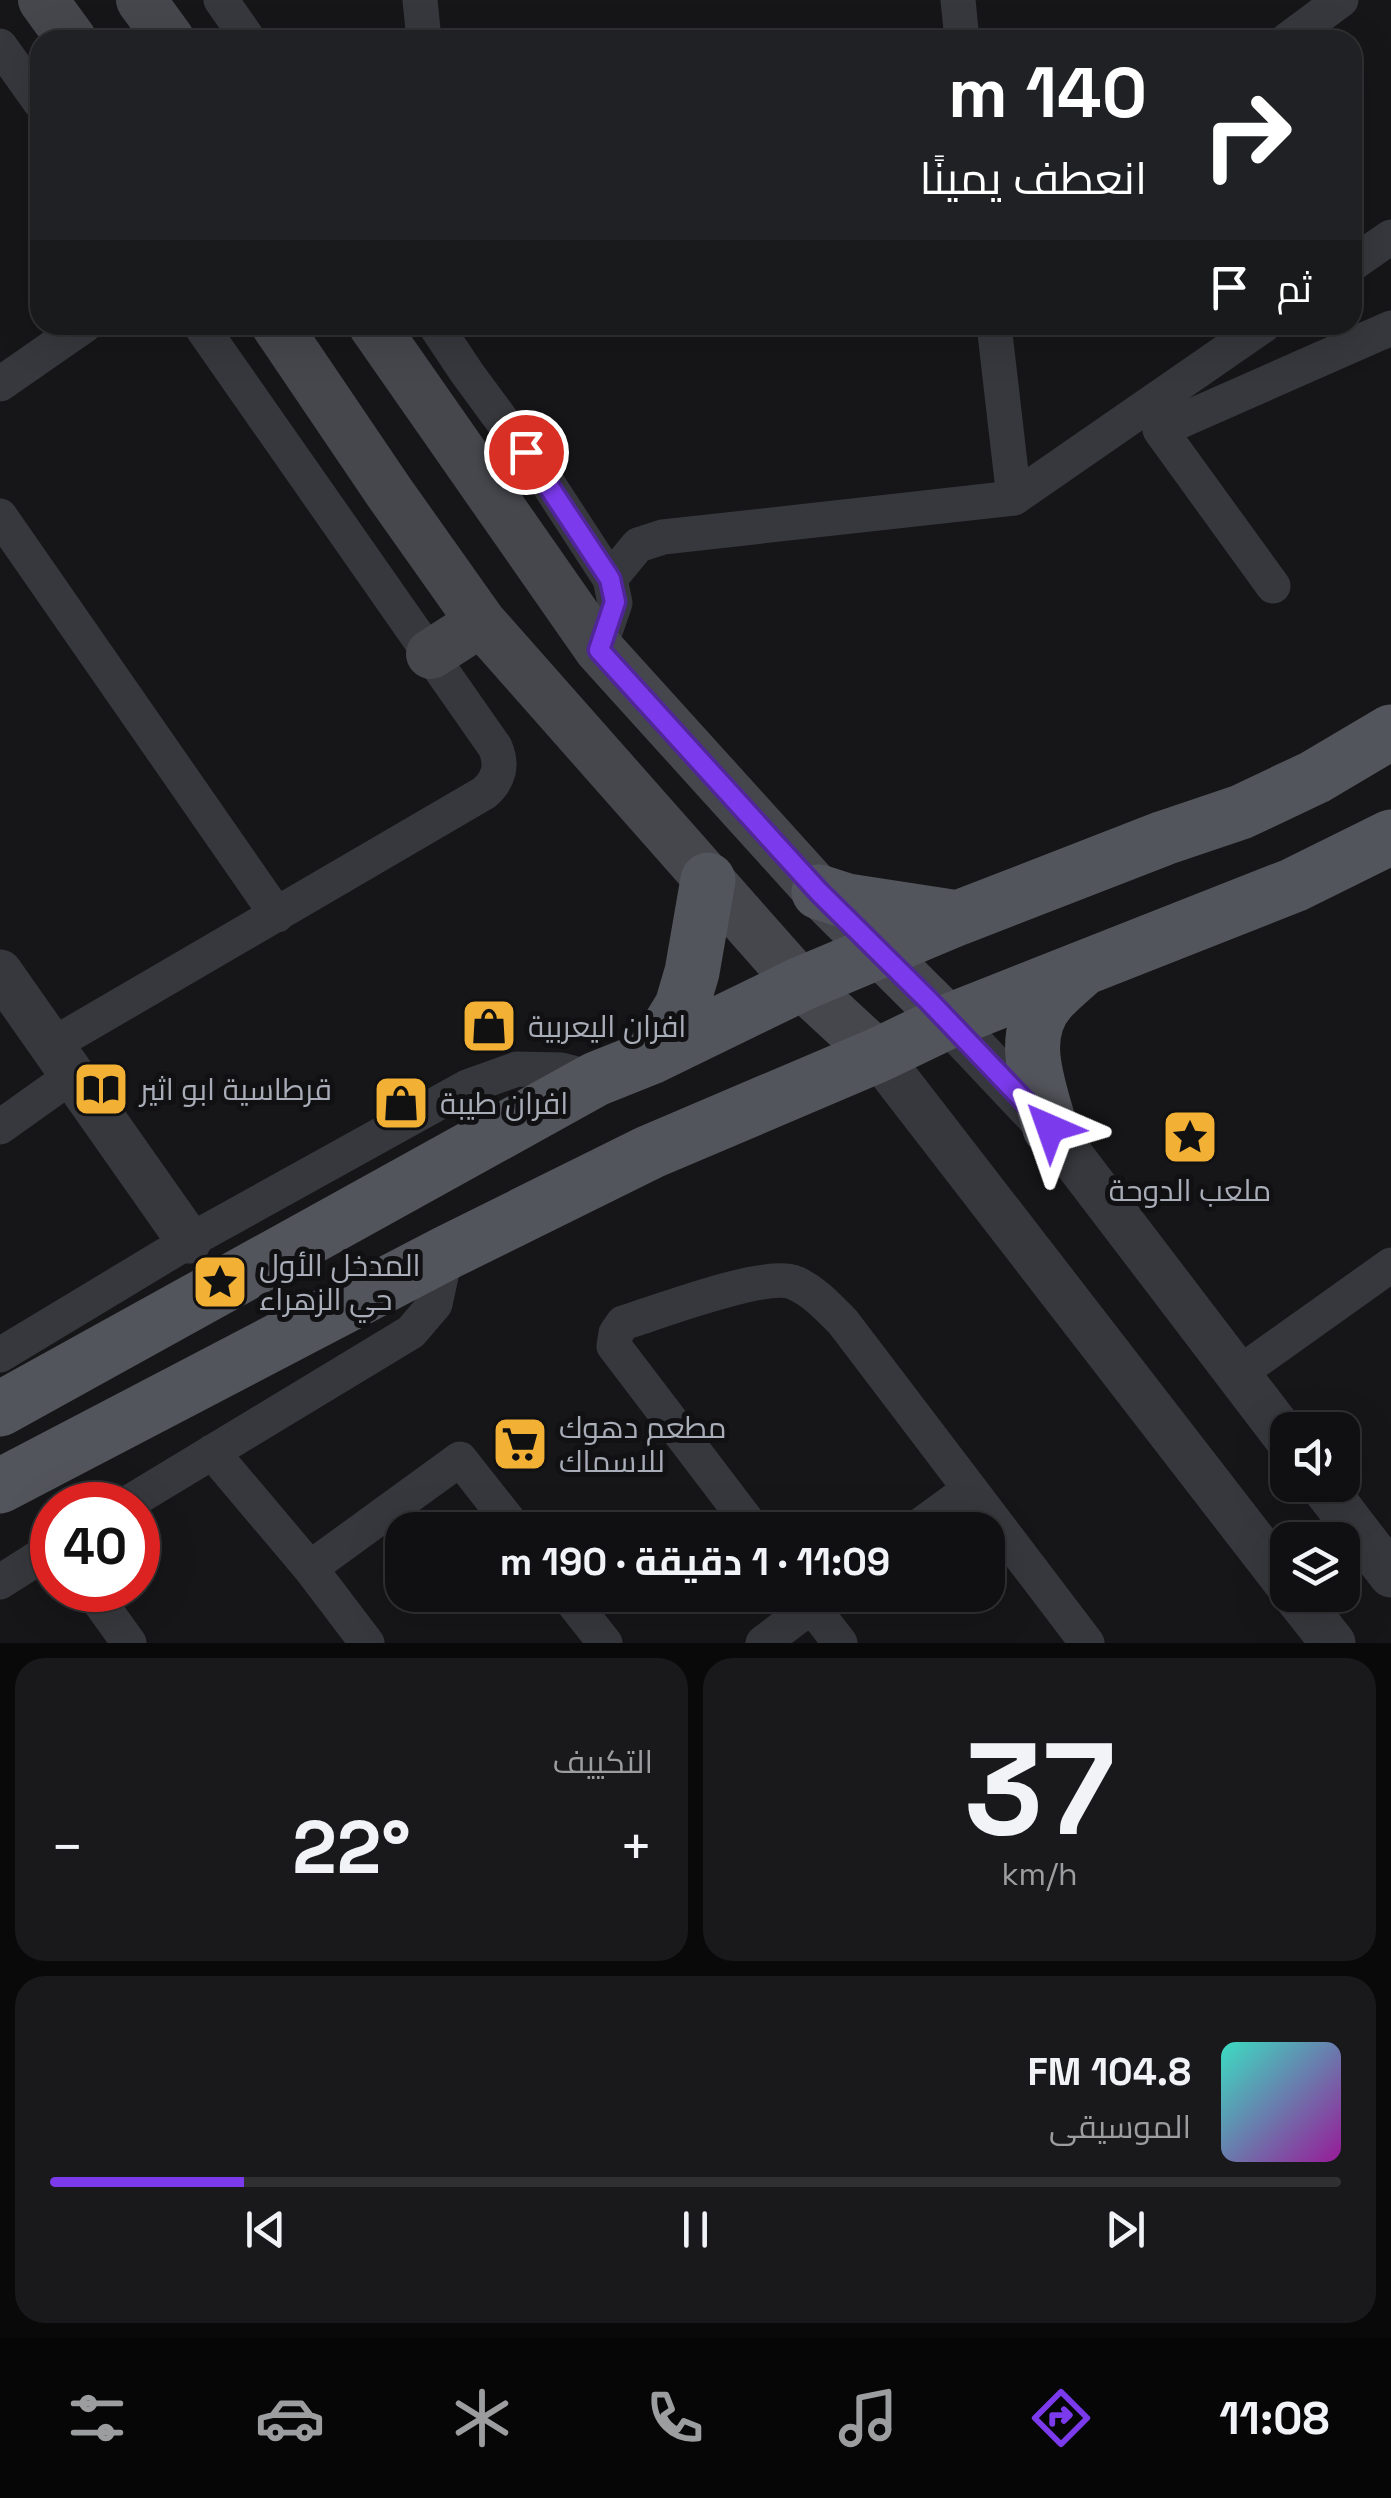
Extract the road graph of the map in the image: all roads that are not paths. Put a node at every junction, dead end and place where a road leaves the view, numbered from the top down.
1 (44, 0) edge
2 (141, 0) edge
3 (220, 0) edge
4 (420, 0) edge
5 (958, 0) edge
6 (1341, 0) edge
7 (65, 30) edge
8 (163, 30) edge
9 (242, 30) edge
10 (423, 30) edge
11 (961, 30) edge
12 (1300, 30) edge
13 (0, 46) edge
14 (21, 92) edge
15 (1391, 237) edge
16 (1362, 257) edge
17 (1391, 328) edge
18 (71, 335) edge
19 (207, 335) edge
20 (283, 335) edge
21 (380, 335) edge
22 (442, 335) edge
23 (461, 335) edge
24 (995, 335) edge
25 (1250, 335) edge
26 (467, 373) junction
27 (0, 384) edge
28 (1014, 498) junction
29 (0, 516) edge
30 (610, 579) junction
31 (1274, 586) dead end
32 (481, 622) junction
33 (599, 650) junction
34 (432, 654) junction
35 (1391, 732) edge
36 (1391, 837) edge
37 (708, 880) junction
38 (819, 892) junction
39 (277, 915) junction
40 (958, 918) junction
41 (880, 952) junction
42 (1086, 966) junction
43 (0, 972) edge
44 (801, 984) junction
45 (948, 1022) junction
46 (878, 1055) junction
47 (650, 1057) junction
48 (63, 1060) junction
49 (596, 1079) junction
50 (0, 1128) edge
51 (1050, 1128) junction
52 (189, 1240) junction
53 (446, 1253) junction
54 (1391, 1264) edge
55 (0, 1355) edge
56 (1238, 1374) junction
57 (0, 1409) edge
58 (1270, 1416) edge
59 (212, 1452) junction
60 (160, 1484) edge
61 (0, 1486) edge
62 (969, 1490) junction
63 (1335, 1502) edge
64 (387, 1512) edge
65 (502, 1512) edge
66 (740, 1512) edge
67 (939, 1512) edge
68 (385, 1514) edge
69 (1270, 1562) edge
70 (30, 1563) edge
71 (310, 1568) junction
72 (1391, 1575) edge
73 (0, 1582) edge
74 (107, 1612) edge
75 (581, 1612) edge
76 (799, 1612) edge
77 (822, 1612) edge
78 (1309, 1612) edge
79 (129, 1643) edge
80 (367, 1643) edge
81 (606, 1643) edge
82 (763, 1643) edge
83 (840, 1643) edge
84 (1087, 1643) edge
85 (1332, 1643) edge

1 - 7 main road
2 - 8 main road
3 - 9 street
4 - 10 street
5 - 11 street
6 - 12 street
13 - 14 street
15 - 16 street
17 - 31 street
18 - 27 street
19 - 34 street
20 - 32 main road
21 - 33 main road
22 - 26 street
23 - 26 street
24 - 28 street
25 - 28 street
26 - 30 street
28 - 30 street
29 - 39 street
30 - 33 street
32 - 34 main road
32 - 37 main road
33 - 38 main road
34 - 39 street
35 - 40 main road
36 - 42 main road
37 - 44 main road
37 - 47 main road
38 - 40 main road
38 - 41 main road
39 - 48 street
40 - 41 main road
41 - 44 main road
41 - 45 main road
42 - 45 main road
42 - 51 main road
43 - 48 street
44 - 46 main road
44 - 47 main road
45 - 46 main road
45 - 51 street
46 - 53 main road
46 - 69 street
47 - 49 main road
48 - 50 street
48 - 52 street
49 - 52 street
49 - 57 main road
51 - 56 street
52 - 55 street
53 - 59 street
53 - 61 main road
54 - 56 street
56 - 58 street
59 - 60 street
59 - 71 street
62 - 66 street
62 - 67 street
62 - 84 street
63 - 72 street
64 - 65 street
68 - 71 street
70 - 73 street
71 - 80 street
74 - 79 street
75 - 81 street
76 - 82 street
77 - 83 street
78 - 85 street

